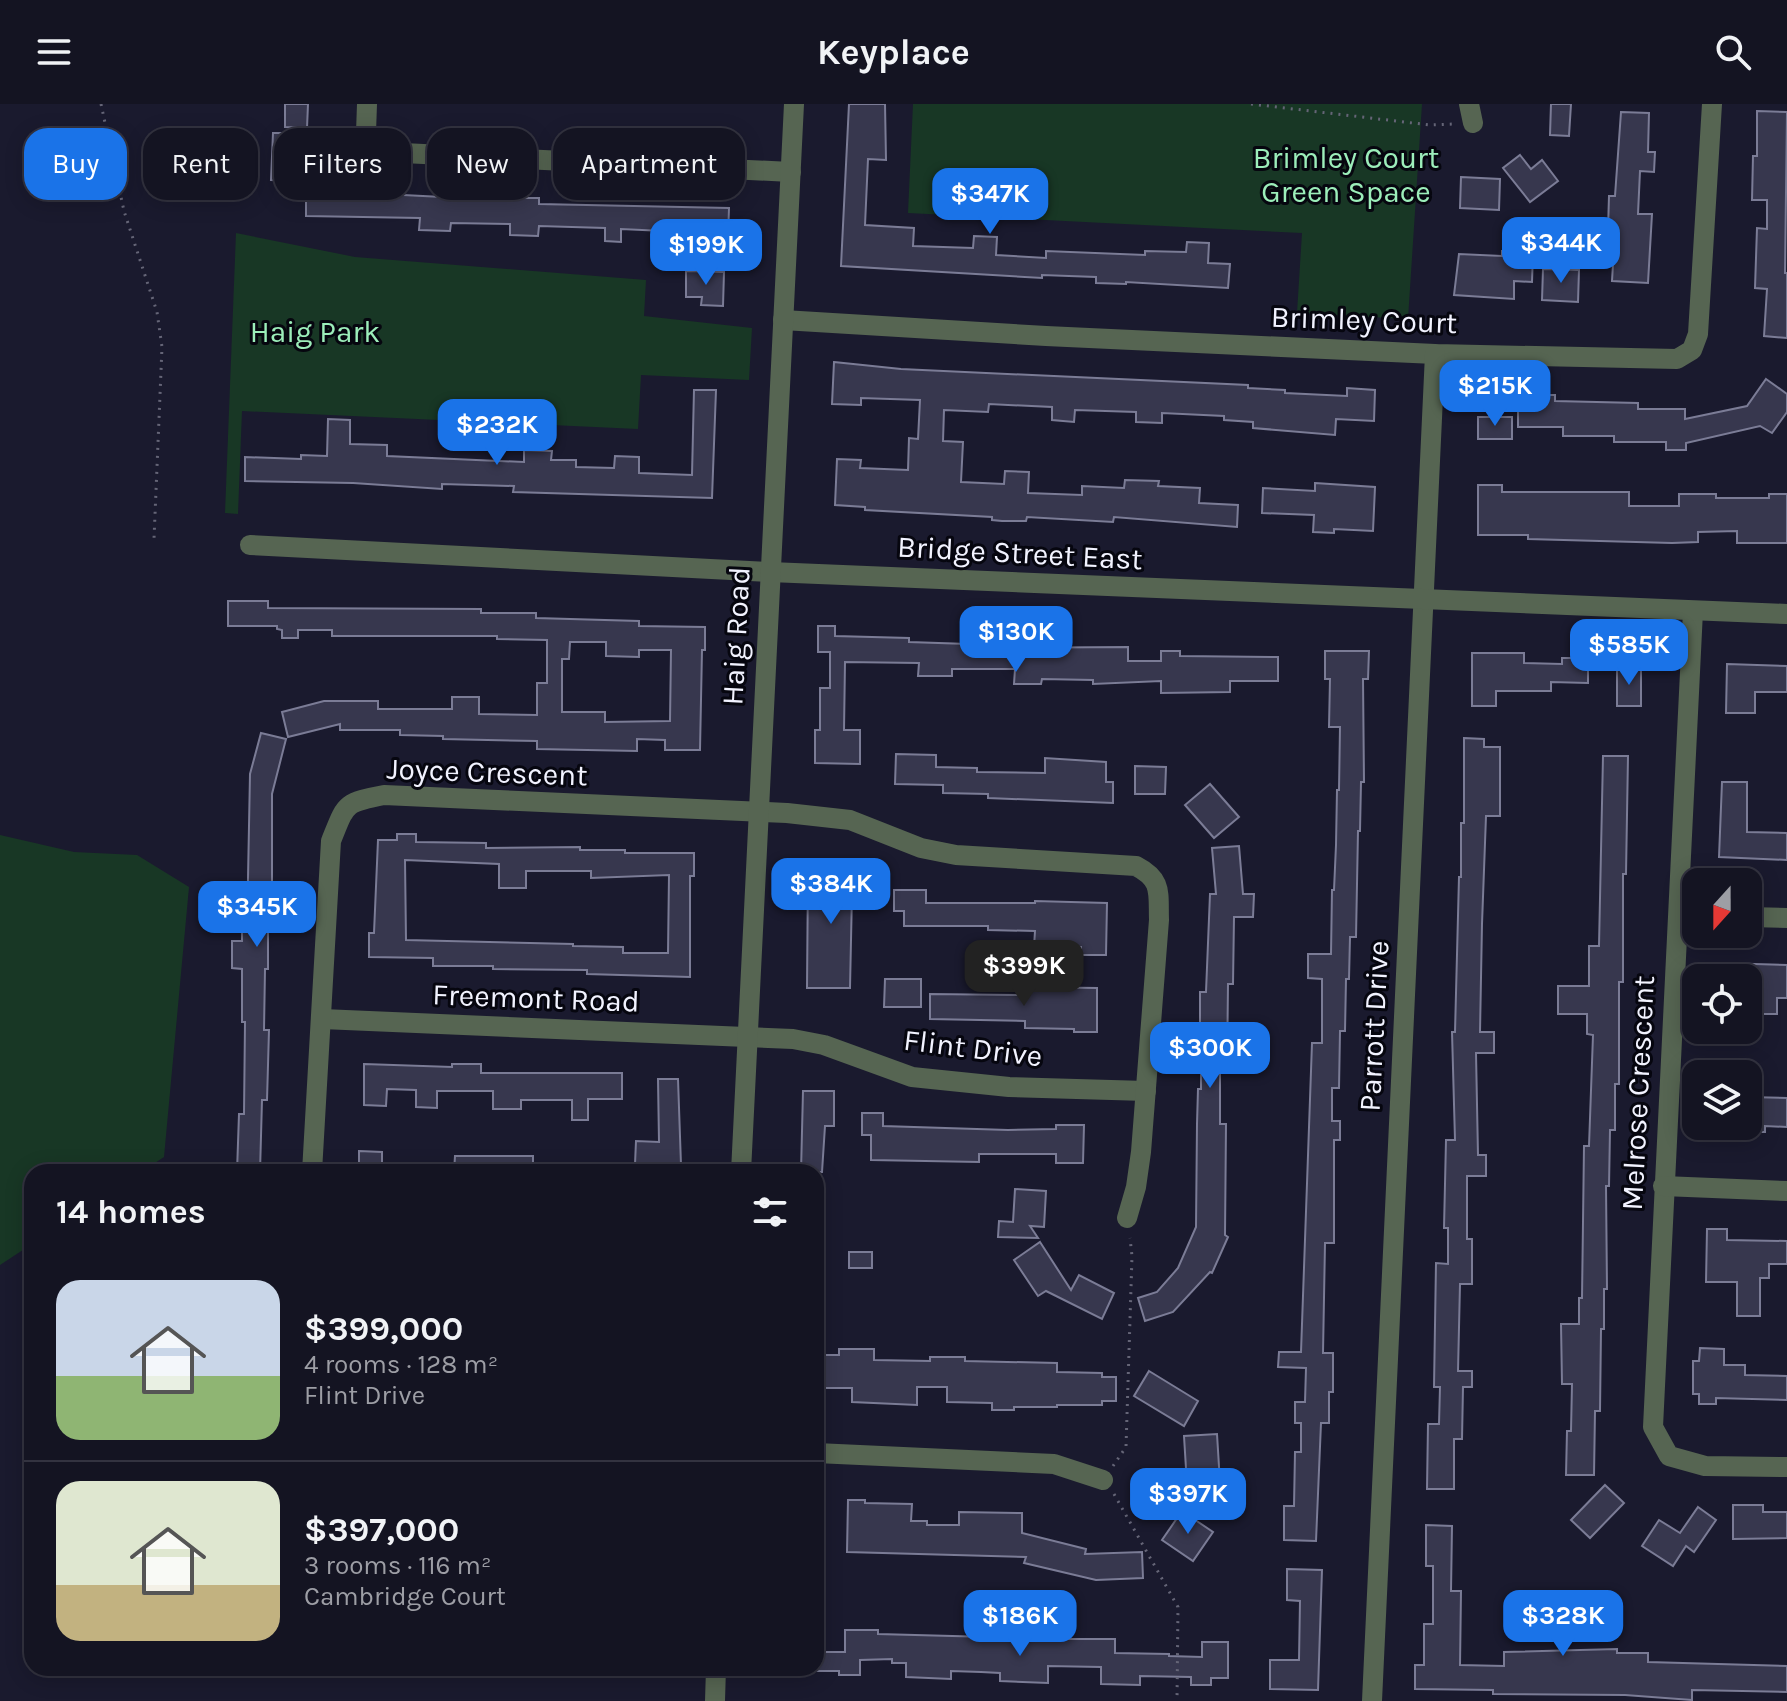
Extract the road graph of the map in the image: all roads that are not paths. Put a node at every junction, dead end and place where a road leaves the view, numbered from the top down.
1 (367, 104) edge
2 (794, 104) edge
3 (1712, 104) edge
4 (791, 172) junction
5 (783, 320) junction
6 (1435, 354) junction
7 (250, 545) dead end
8 (770, 572) junction
9 (1425, 601) junction
10 (1693, 611) junction
11 (1787, 614) edge
12 (757, 811) junction
13 (1688, 868) edge
14 (1762, 917) edge
15 (1787, 918) edge
16 (1684, 948) edge
17 (322, 1019) junction
18 (749, 1037) junction
19 (1146, 1091) junction
20 (313, 1164) edge
21 (741, 1164) edge
22 (1663, 1186) junction
23 (1787, 1191) edge
24 (1127, 1218) road end
25 (824, 1453) edge
26 (1787, 1467) edge
27 (1103, 1480) road end
28 (716, 1676) edge
29 (715, 1701) edge
30 (1372, 1701) edge

1 - 4 street
2 - 4 street, Haig Road
3 - 6 street, Brimley Court
4 - 5 street, Haig Road
5 - 6 street, Brimley Court
5 - 8 street, Haig Road
6 - 9 street, Parrott Drive
7 - 8 street, Bridge Street East
8 - 9 street, Bridge Street East
8 - 12 street, Haig Road
9 - 10 street, Bridge Street East
9 - 30 street, Parrott Drive
10 - 11 street, Bridge Street East
10 - 13 street, Melrose Crescent
12 - 17 street, Joyce Crescent
12 - 18 street, Haig Road
12 - 19 street, Joyce Crescent
14 - 15 street
16 - 22 street, Melrose Crescent
17 - 18 street, Freemont Road
17 - 20 street, Joyce Crescent
18 - 19 street, Flint Drive
18 - 21 street, Haig Road
19 - 24 street
22 - 23 street
22 - 26 street, Melrose Crescent
25 - 27 street
28 - 29 street

